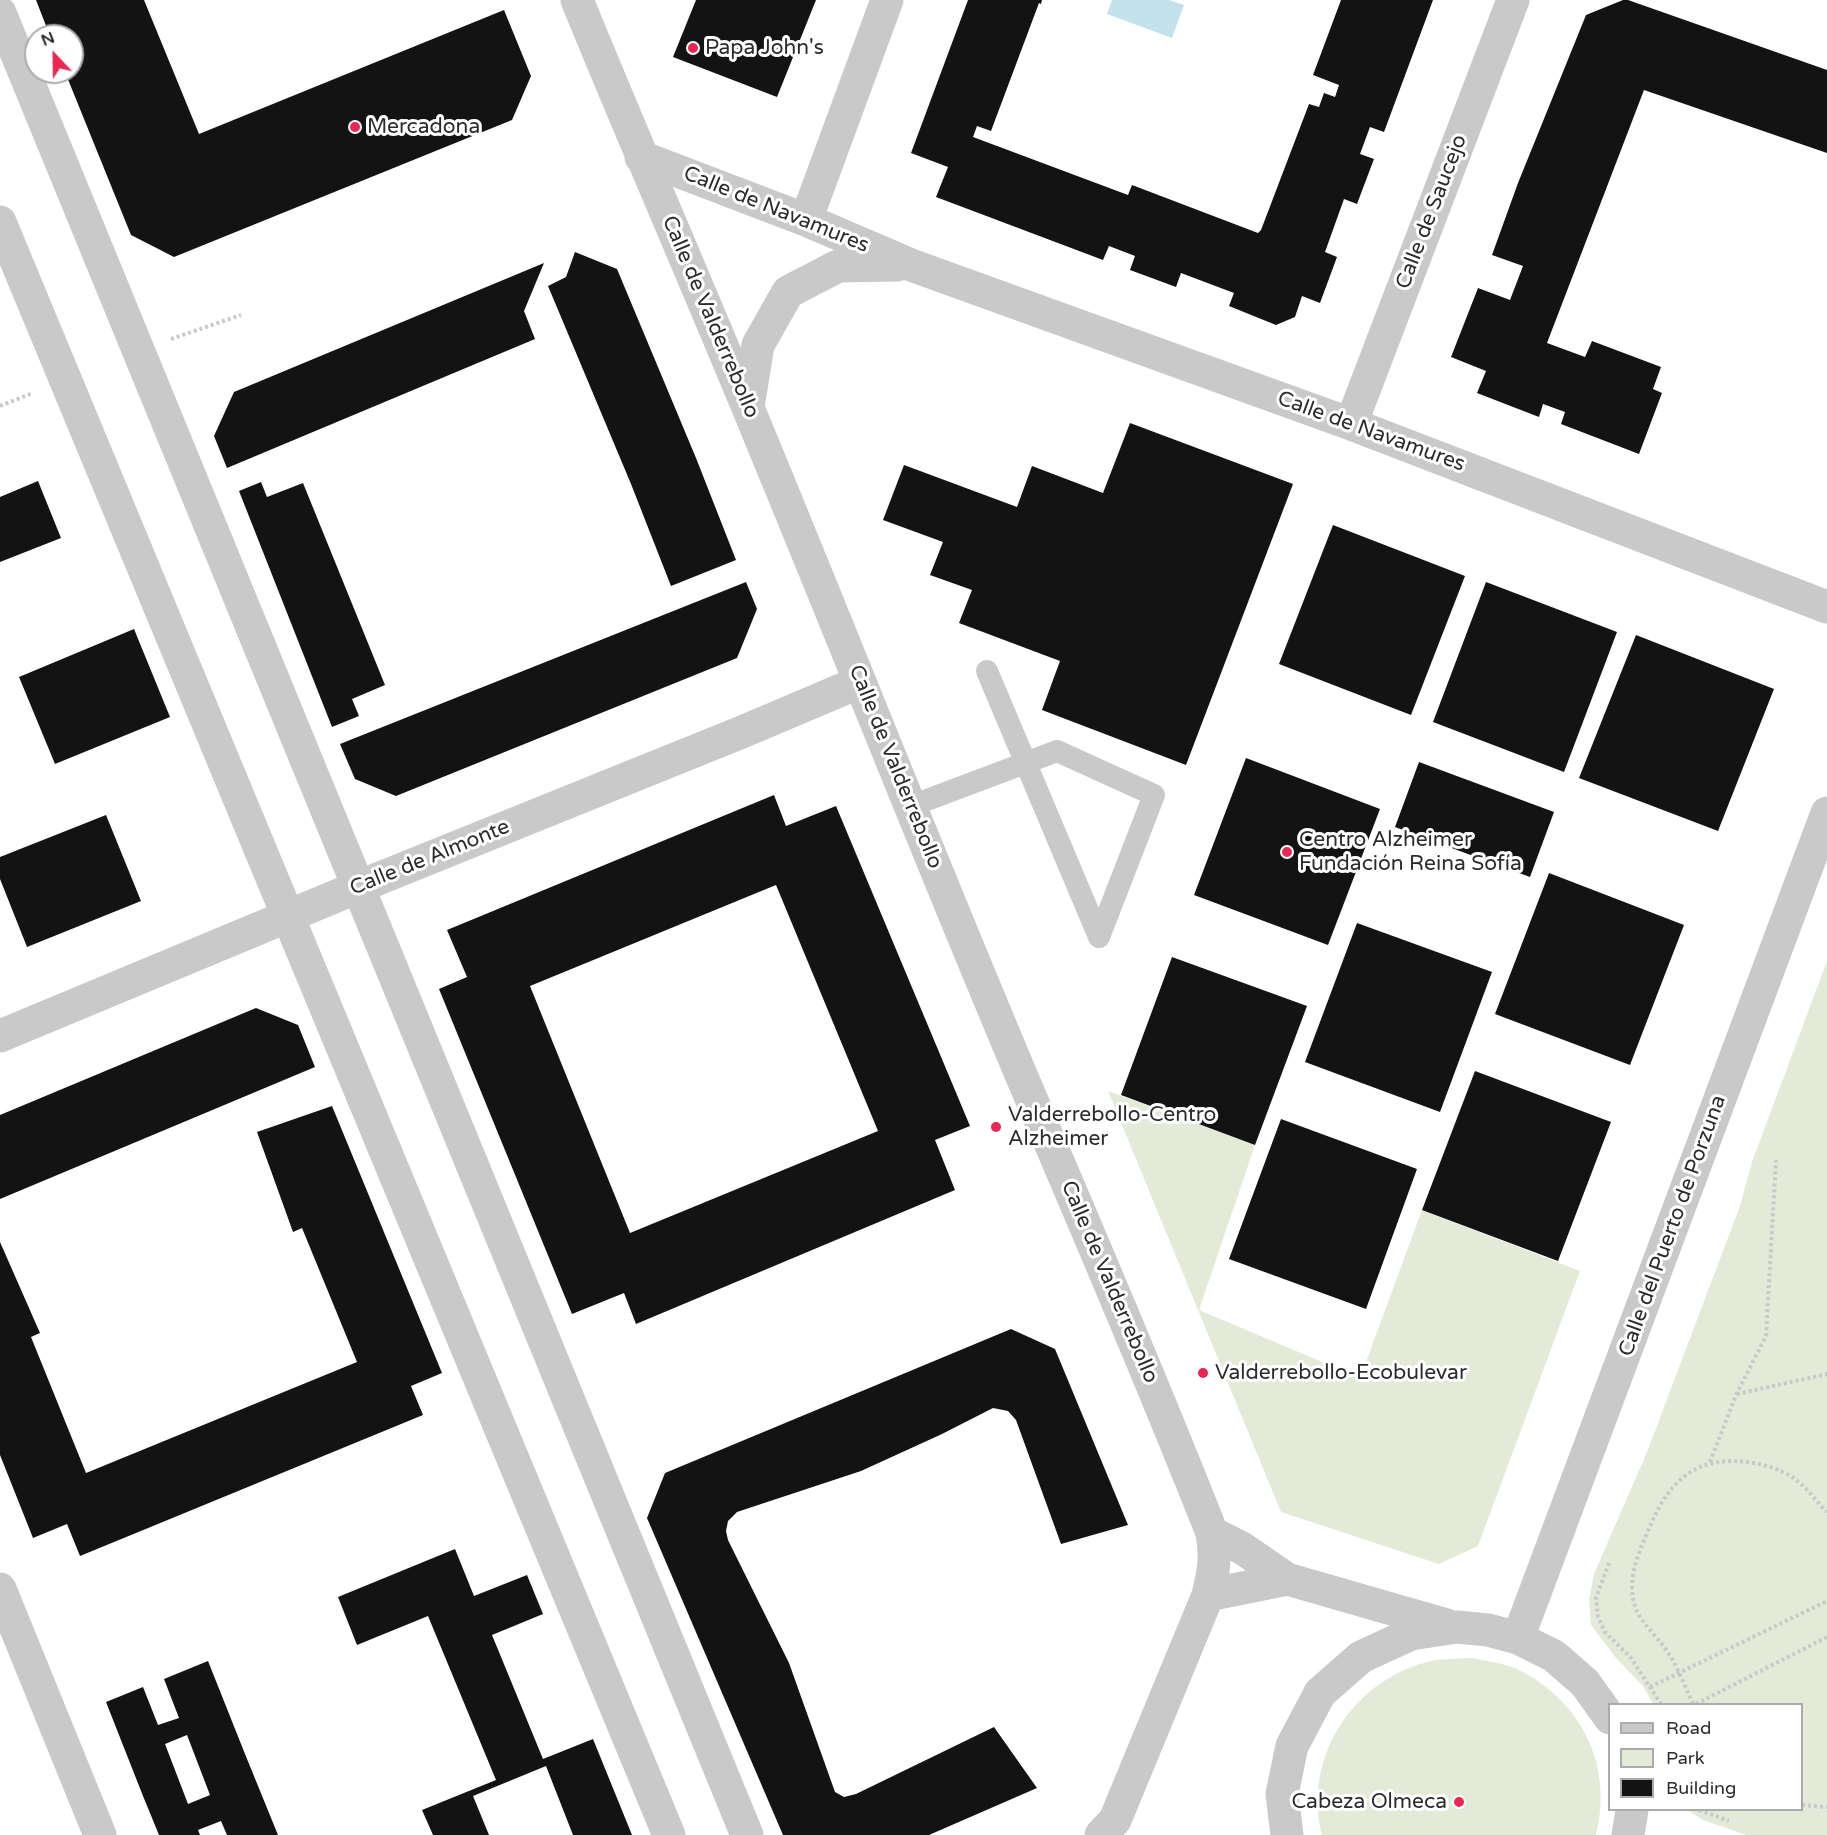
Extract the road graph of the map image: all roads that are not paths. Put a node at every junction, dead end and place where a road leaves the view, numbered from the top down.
1 (577, 0) edge
2 (887, 0) edge
3 (1513, 0) edge
4 (0, 13) edge
5 (641, 157) junction
6 (806, 220) junction
7 (0, 222) edge
8 (911, 265) junction
9 (748, 407) junction
10 (1352, 424) junction
11 (1827, 607) edge
12 (987, 671) dead end
13 (860, 681) junction
14 (1025, 762) junction
15 (911, 806) junction
16 (1827, 813) edge
17 (358, 887) junction
18 (288, 916) junction
19 (0, 1036) edge
20 (1212, 1533) junction
21 (1287, 1579) junction
22 (0, 1589) edge
23 (1208, 1595) junction
24 (1457, 1628) junction
25 (1518, 1638) junction
26 (1608, 1715) edge
27 (1632, 1811) edge
28 (1113, 1830) edge
29 (100, 1835) edge
30 (669, 1835) edge
31 (747, 1835) edge
32 (1287, 1835) edge
33 (1628, 1835) edge

1 - 5 street, Calle de Valderrebollo
2 - 6 street
3 - 10 street, Calle de Saucejo
4 - 17 street
5 - 6 street, Calle de Navamures
5 - 9 street, Calle de Valderrebollo
6 - 8 street, Calle de Navamures
7 - 18 street
8 - 9 street, Calle de Navamures
8 - 10 street, Calle de Navamures
9 - 13 street, Calle de Valderrebollo
10 - 11 street, Calle de Navamures
12 - 14 lane
13 - 15 street, Calle de Valderrebollo
13 - 17 street, Calle de Almonte
14 - 14 lane
14 - 15 lane
15 - 20 street, Calle de Valderrebollo
16 - 25 street, Calle del Puerto de Porzuna
17 - 18 street, Calle de Almonte
17 - 31 street
18 - 19 street, Calle de Almonte
18 - 30 street
20 - 21 street
20 - 23 street, Calle de Valderrebollo
21 - 23 street
21 - 24 street
22 - 29 street
23 - 28 street, Calle de Valderrebollo
24 - 25 street
24 - 32 street
25 - 26 street
27 - 33 street

